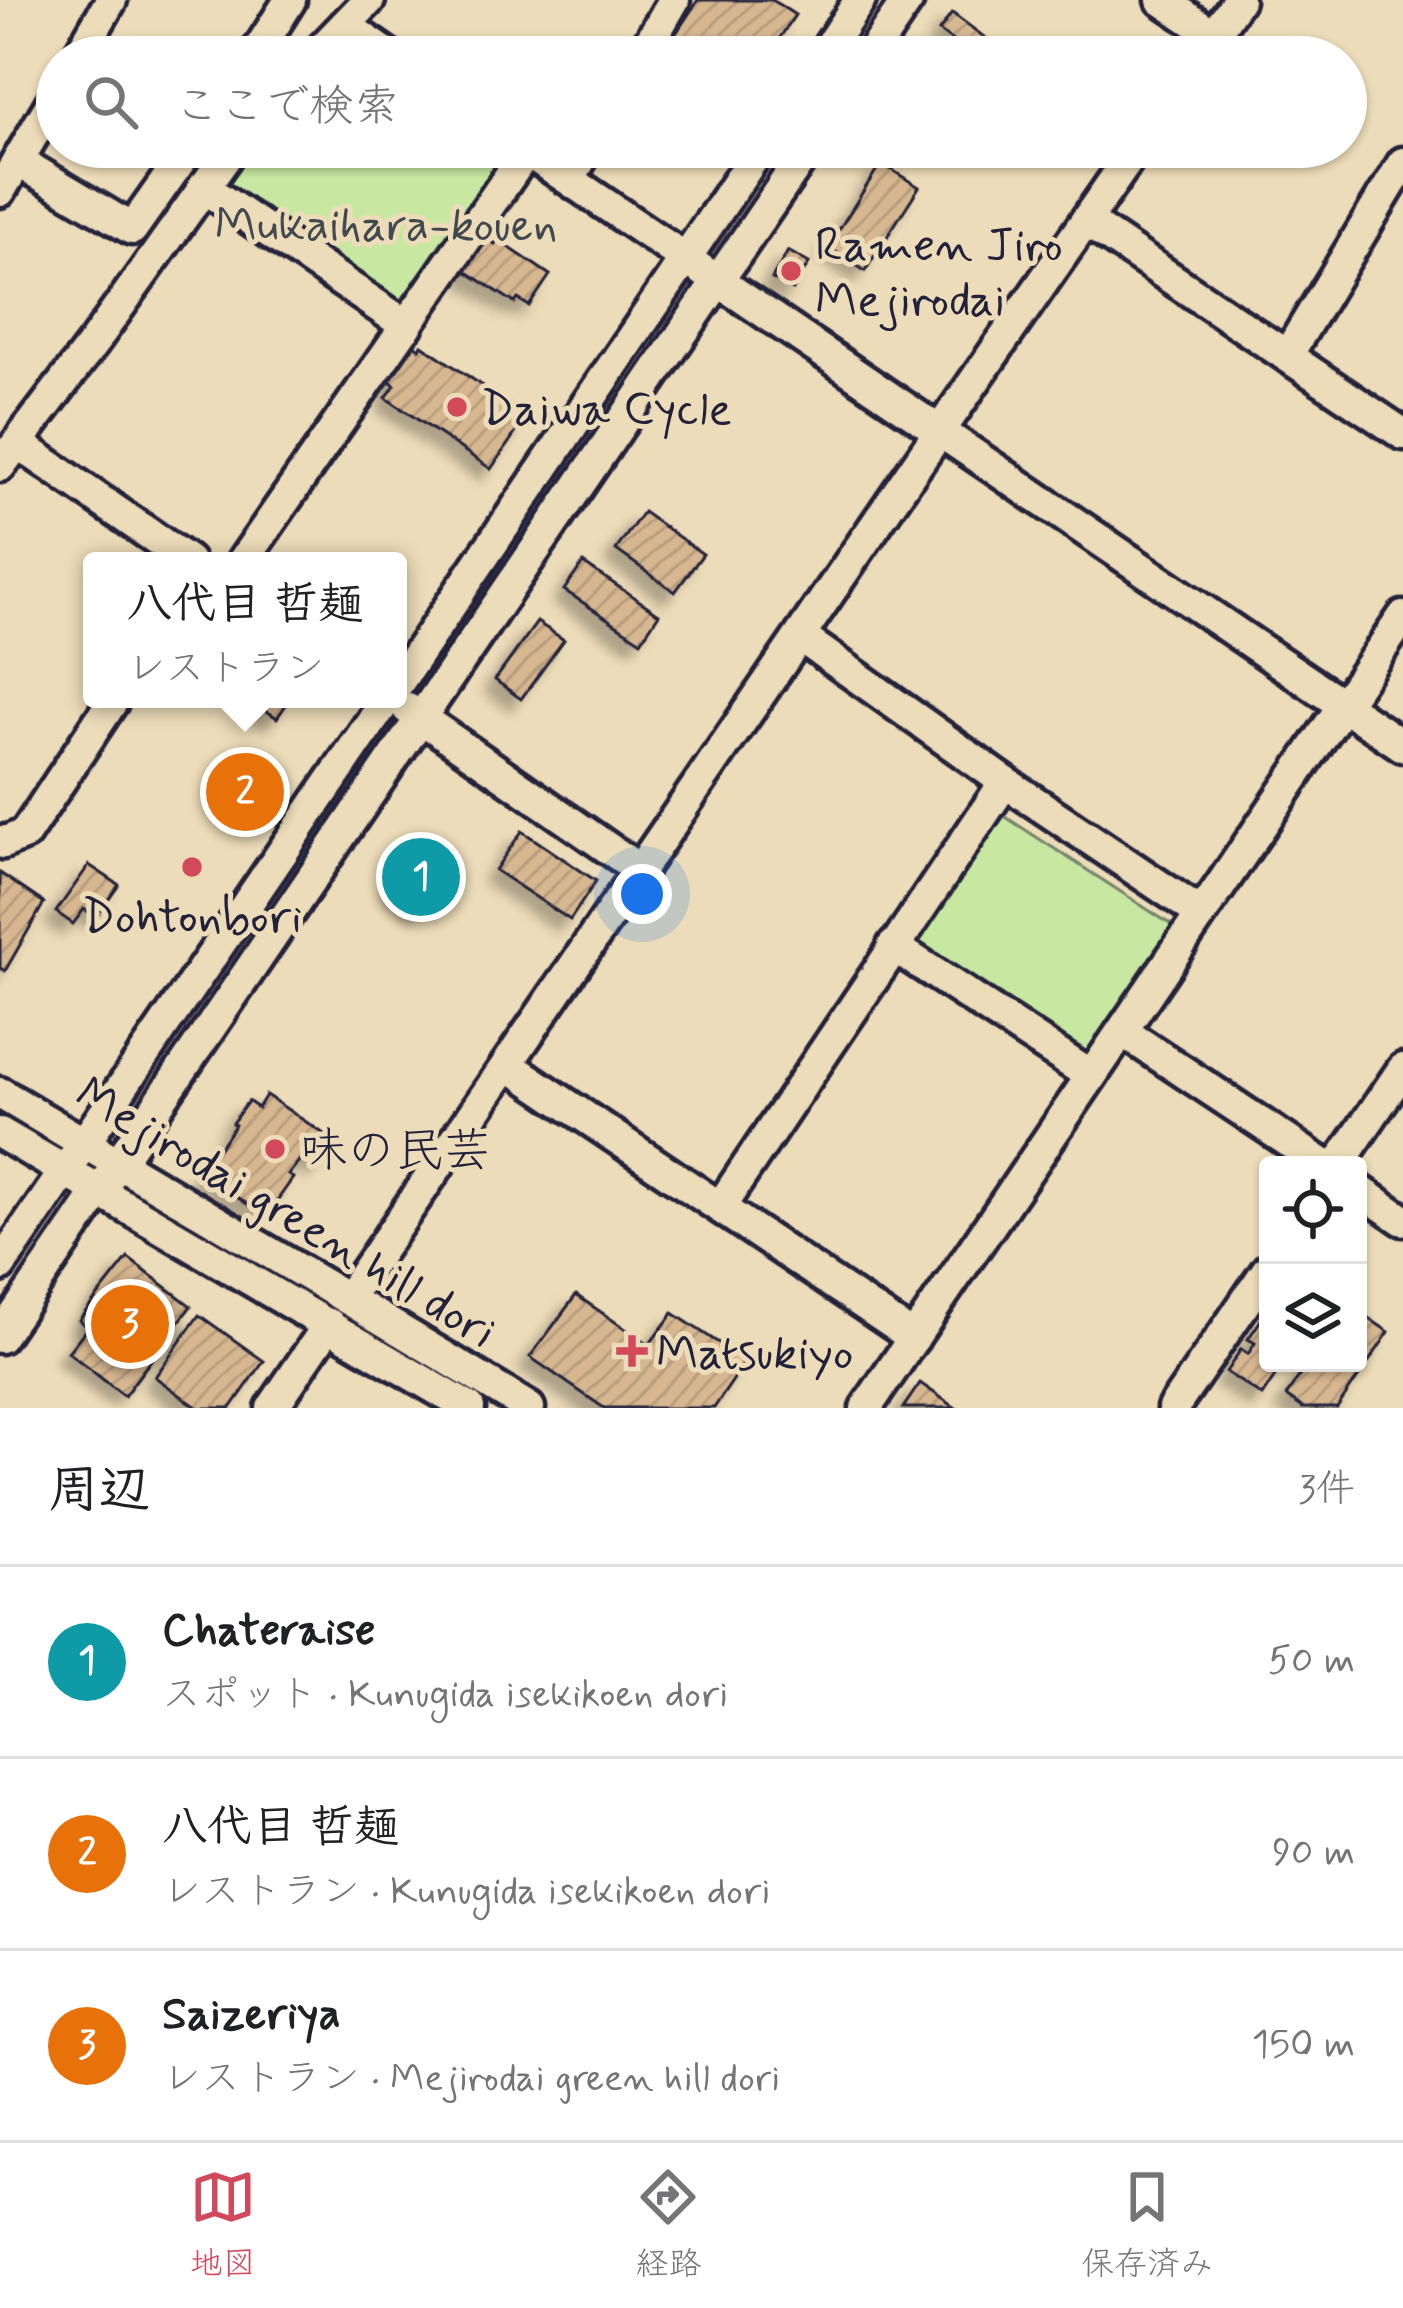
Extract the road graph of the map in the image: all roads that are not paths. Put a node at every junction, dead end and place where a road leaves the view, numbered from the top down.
1 (111, 0) edge
2 (290, 0) edge
3 (369, 0) edge
4 (674, 0) edge
5 (860, 0) edge
6 (908, 0) edge
7 (1162, 0) edge
8 (1238, 0) edge
9 (345, 25) junction
10 (90, 36) edge
11 (267, 36) edge
12 (334, 36) edge
13 (361, 36) edge
14 (653, 36) edge
15 (836, 36) edge
16 (883, 36) edge
17 (1196, 36) edge
18 (1213, 36) edge
19 (36, 130) edge
20 (18, 160) junction
21 (1403, 163) edge
22 (175, 168) edge
23 (218, 168) edge
24 (511, 168) edge
25 (554, 168) edge
26 (576, 168) edge
27 (747, 168) edge
28 (795, 168) edge
29 (1123, 168) edge
30 (570, 178) junction
31 (203, 188) junction
32 (0, 191) edge
33 (1086, 221) junction
34 (686, 257) junction
35 (720, 280) junction
36 (407, 326) junction
37 (1288, 354) junction
38 (939, 432) junction
39 (1403, 434) edge
40 (9, 455) edge
41 (173, 552) edge
42 (249, 552) edge
43 (1403, 617) edge
44 (801, 637) junction
45 (407, 670) edge
46 (1343, 705) junction
47 (108, 708) edge
48 (384, 708) edge
49 (405, 708) edge
50 (421, 718) junction
51 (1403, 746) edge
52 (1005, 782) junction
53 (0, 841) edge
54 (640, 871) junction
55 (1200, 913) junction
56 (893, 946) junction
57 (1122, 1031) junction
58 (508, 1065) junction
59 (1403, 1069) edge
60 (1091, 1076) junction
61 (0, 1093) edge
62 (0, 1133) edge
63 (85, 1143) junction
64 (1310, 1156) edge
65 (1344, 1156) edge
66 (118, 1165) junction
67 (64, 1172) junction
68 (100, 1192) junction
69 (1367, 1195) edge
70 (720, 1207) junction
71 (1403, 1220) edge
72 (0, 1266) edge
73 (1259, 1282) edge
74 (348, 1297) junction
75 (329, 1324) junction
76 (0, 1337) edge
77 (914, 1338) junction
78 (272, 1408) edge
79 (469, 1408) edge
80 (529, 1408) edge
81 (866, 1408) edge
82 (1173, 1408) edge

1 - 10 street
2 - 11 street
3 - 9 street
4 - 14 street
5 - 15 street
6 - 16 street
7 - 17 street
8 - 18 street
9 - 12 street
9 - 13 street
19 - 20 street
20 - 22 street
20 - 32 street
21 - 37 street
23 - 31 street
24 - 36 street
25 - 30 street
26 - 30 street
27 - 34 street
28 - 35 street
29 - 33 street
30 - 34 street
31 - 36 street
31 - 40 street
33 - 37 street
33 - 38 street
34 - 35 street
34 - 45 street
35 - 38 street
35 - 50 street
36 - 42 street
37 - 39 street
38 - 44 street
38 - 46 street
40 - 41 street
43 - 46 street
44 - 52 street
44 - 54 street
46 - 51 street
46 - 55 street
47 - 53 street
48 - 63 street
49 - 50 street
50 - 54 street
50 - 66 street
52 - 55 street
52 - 56 street
54 - 58 street
55 - 57 street
56 - 60 street
56 - 70 street
57 - 60 street
57 - 64 street
58 - 70 street
58 - 74 street
59 - 65 street
60 - 77 street
61 - 63 street, Mejirodai green hill dori
62 - 67 street, Mejirodai green hill dori
63 - 66 street, Mejirodai green hill dori
63 - 67 street
66 - 68 street
66 - 74 street, Mejirodai green hill dori
67 - 68 street, Mejirodai green hill dori
67 - 72 street
68 - 75 street, Mejirodai green hill dori
68 - 76 street
69 - 71 street
70 - 77 street
73 - 82 street
74 - 80 street, Mejirodai green hill dori
75 - 78 street
75 - 79 street, Mejirodai green hill dori
77 - 81 street

